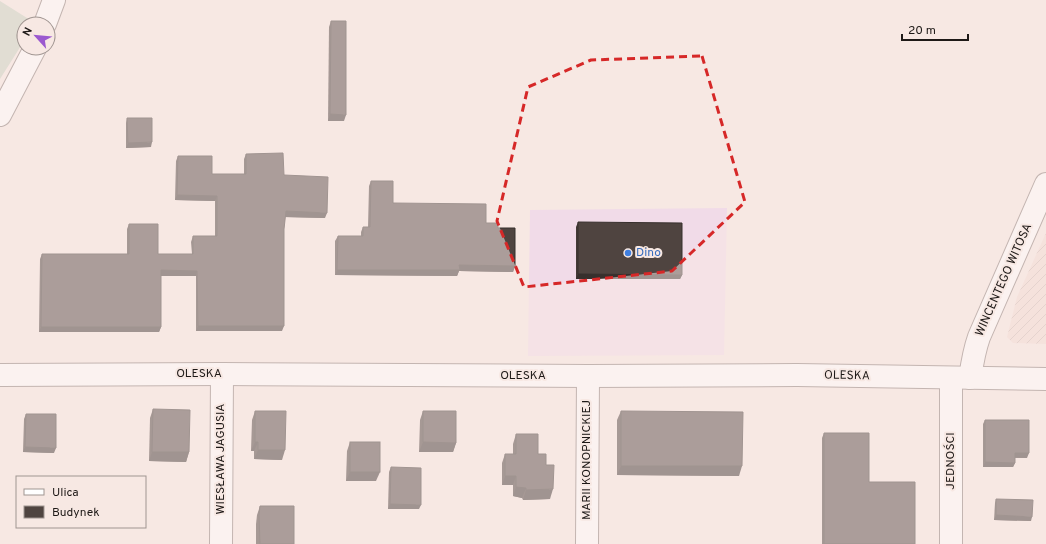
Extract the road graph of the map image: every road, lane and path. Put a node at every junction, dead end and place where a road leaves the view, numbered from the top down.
1 (54, 0) edge
2 (48, 16) edge
3 (31, 56) edge
4 (0, 115) edge
5 (1046, 184) edge
6 (222, 374) junction
7 (0, 375) edge
8 (588, 376) junction
9 (961, 378) junction
10 (1046, 379) edge
11 (221, 544) edge
12 (587, 544) edge
13 (951, 544) edge

1 - 2 street
3 - 4 street
5 - 9 street, WINCENTEGO WITOSA
6 - 7 street, OLESKA
6 - 8 street, OLESKA
6 - 11 street, WIESŁAWA JAGUSIA
8 - 9 street, OLESKA
8 - 12 street, MARII KONOPNICKIEJ
9 - 10 street, OLESKA
9 - 13 street, JEDNOŚCI

